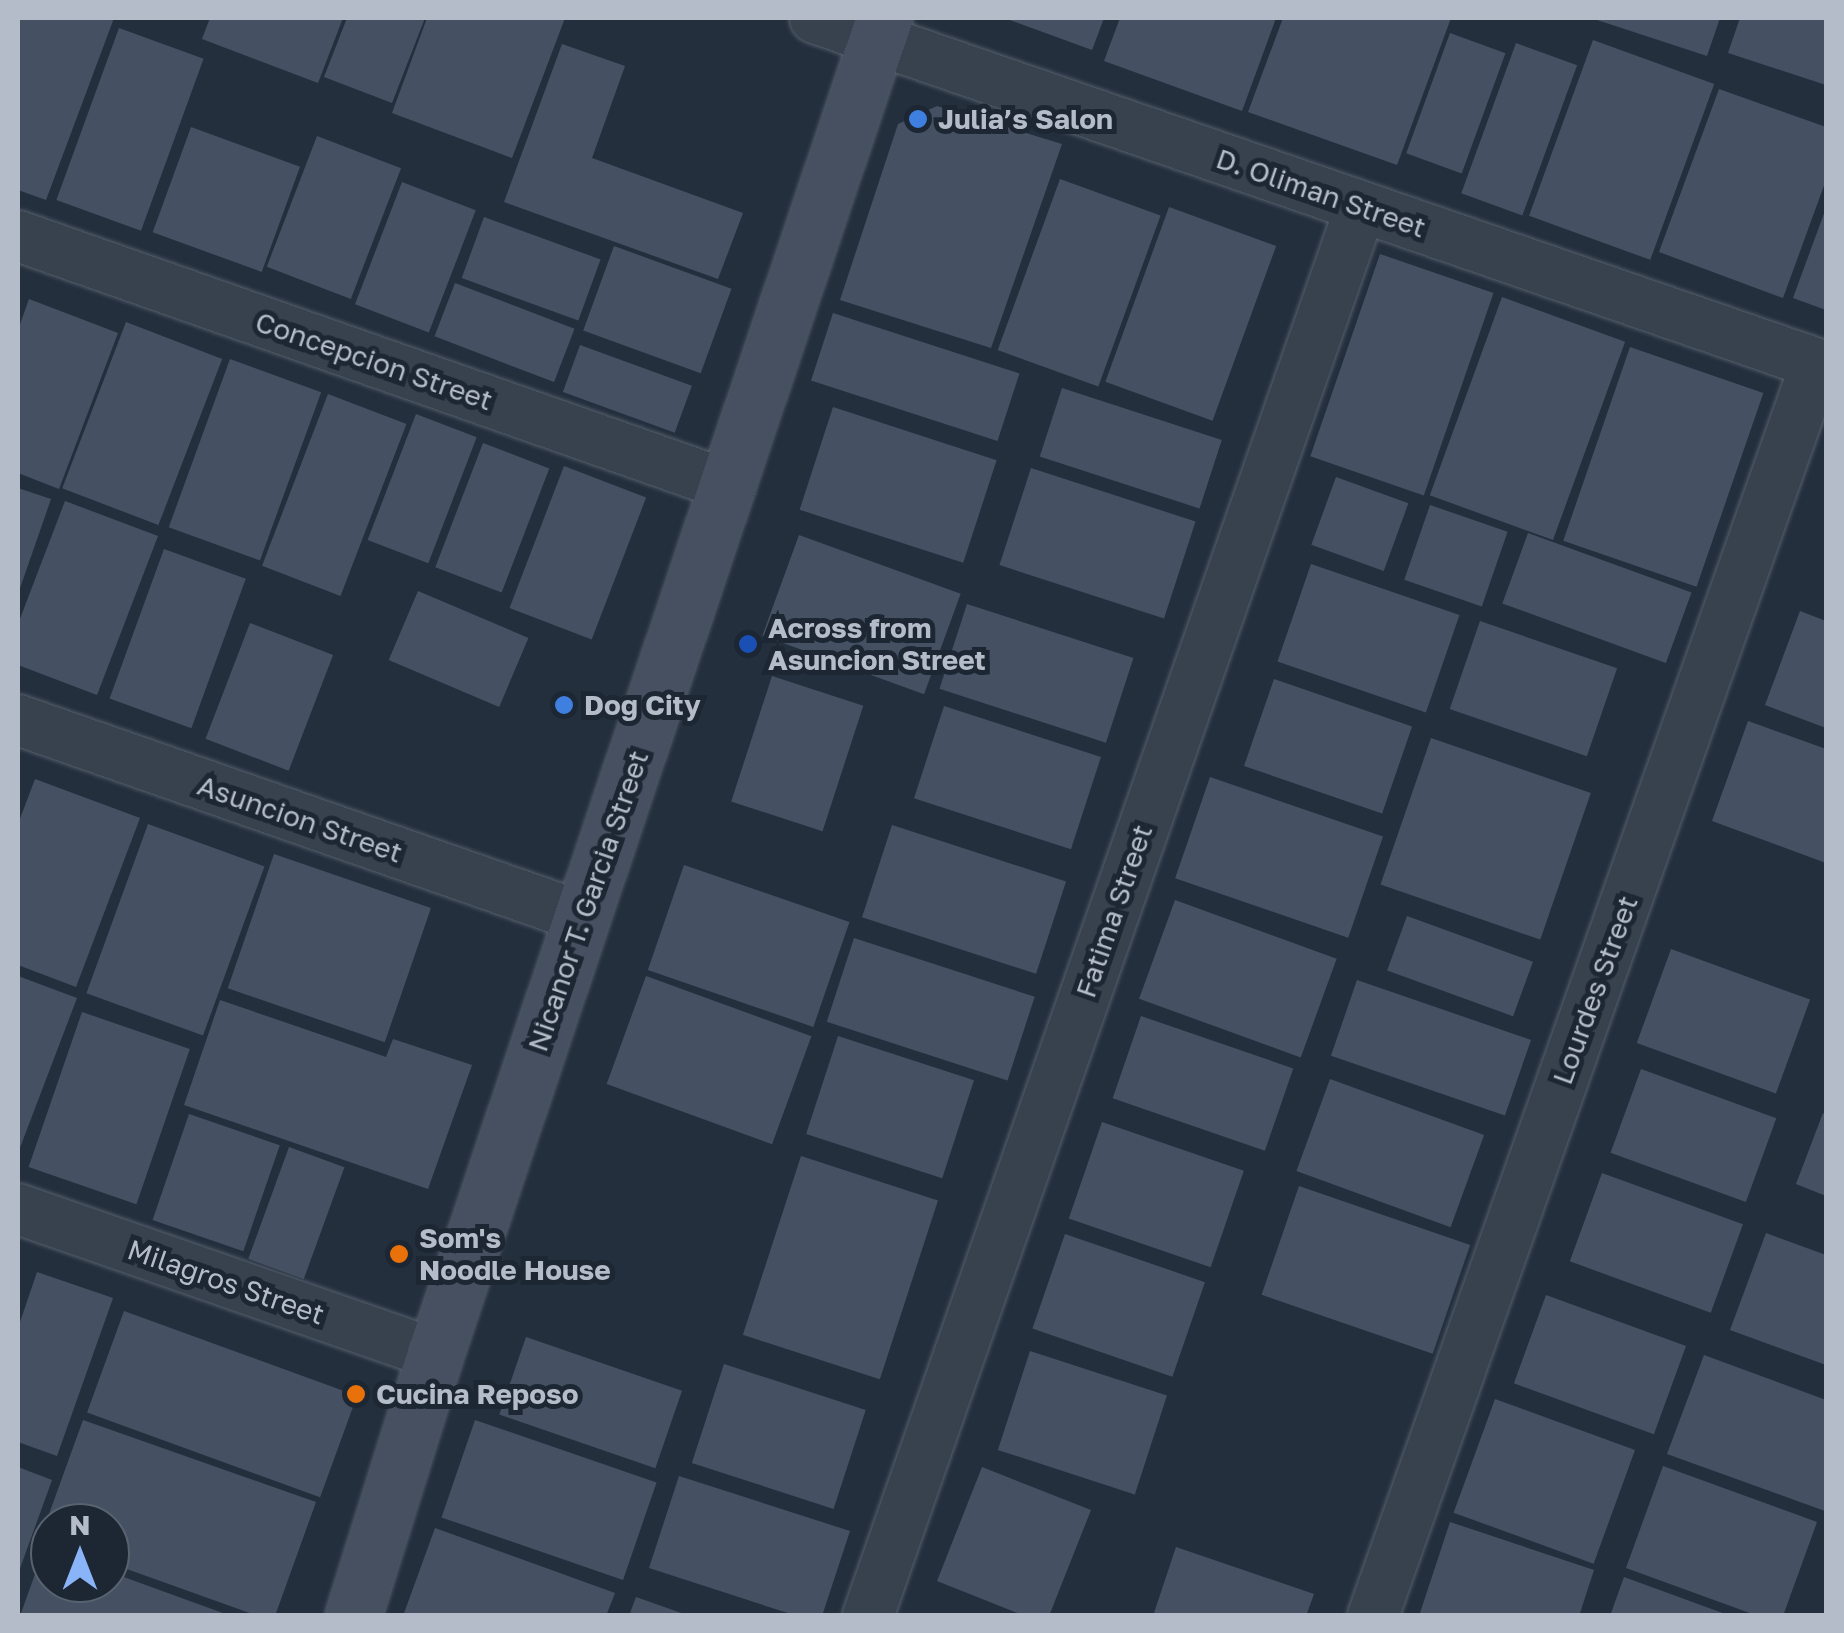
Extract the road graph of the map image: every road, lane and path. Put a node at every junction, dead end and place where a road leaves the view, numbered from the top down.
1 (815, 18) edge
2 (880, 28) edge
3 (1361, 206) junction
4 (18, 236) edge
5 (1822, 365) edge
6 (730, 486) junction
7 (18, 720) edge
8 (582, 917) junction
9 (18, 1209) edge
10 (435, 1354) junction
11 (353, 1616) edge
12 (868, 1616) edge
13 (1373, 1616) edge

1 - 2 street, D. Oliman Street
2 - 3 street, D. Oliman Street
2 - 6 street, Nicanor T. Garcia Street
3 - 5 street, D. Oliman Street
3 - 12 street, Fatima Street
4 - 6 street, Concepcion Street
5 - 13 street, Lourdes Street
6 - 8 street, Nicanor T. Garcia Street
7 - 8 street, Asuncion Street
8 - 10 street, Nicanor T. Garcia Street
9 - 10 street, Milagros Street
10 - 11 street, Nicanor T. Garcia Street

